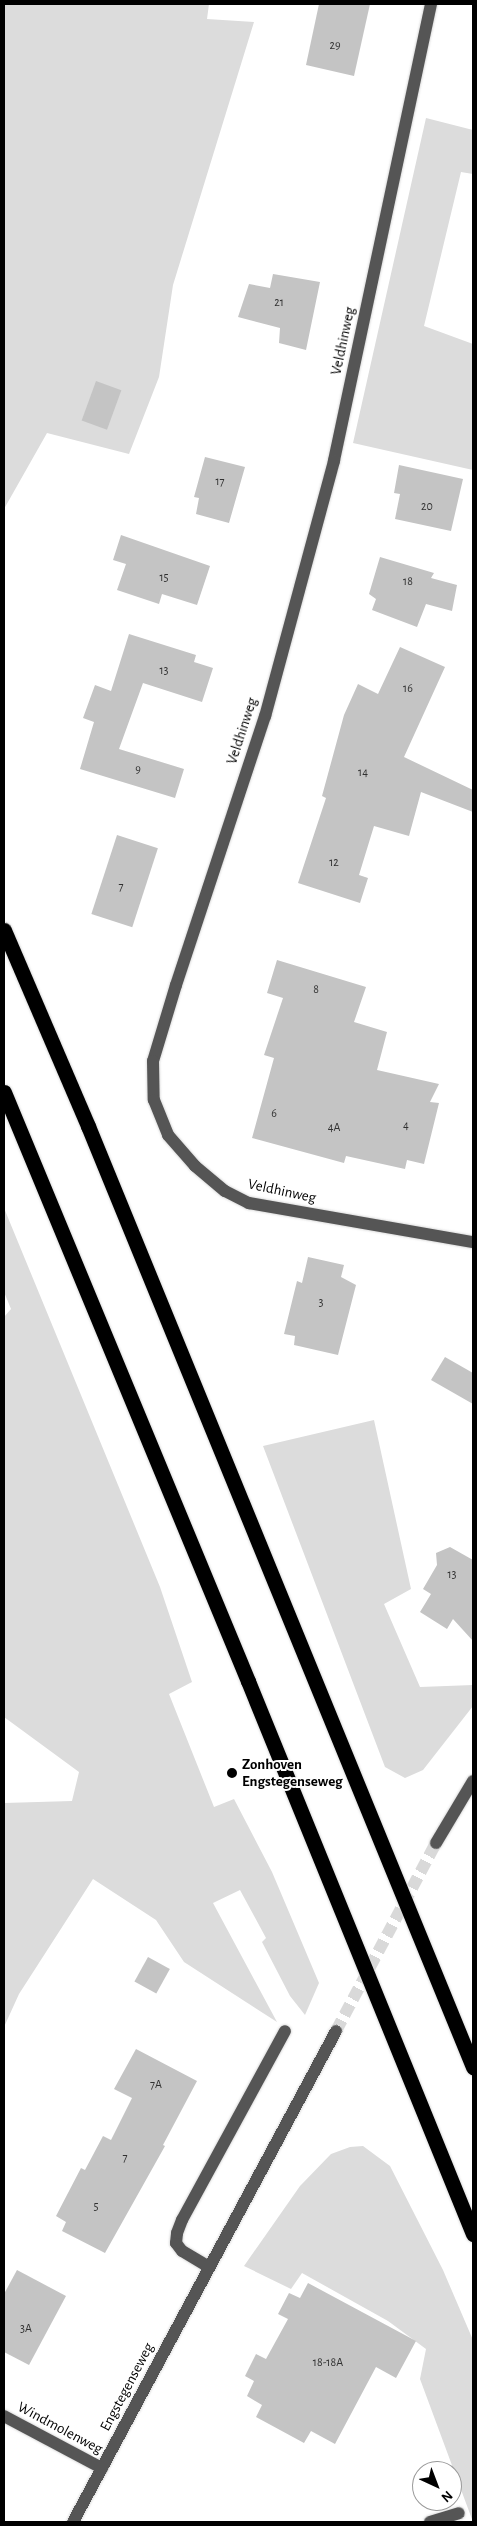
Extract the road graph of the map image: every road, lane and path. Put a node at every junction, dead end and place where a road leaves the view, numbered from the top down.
1 (431, 4) edge
2 (4, 930) edge
3 (4, 1092) edge
4 (473, 1242) edge
5 (473, 1781) edge
6 (436, 1843) tunnel mouth
7 (284, 2031) dead end
8 (336, 2031) tunnel mouth
9 (473, 2067) edge
10 (473, 2234) edge
11 (209, 2267) junction
12 (4, 2416) edge
13 (102, 2468) junction
14 (458, 2513) dead end
15 (73, 2522) edge
16 (430, 2522) edge

1 - 4 street, Veldhinweg
2 - 9 highway
3 - 10 highway
5 - 6 street
7 - 11 street
8 - 11 street, Engstegenseweg
11 - 13 street, Engstegenseweg
12 - 13 street, Windmolenweg
13 - 15 street, Engstegenseweg
14 - 16 street

